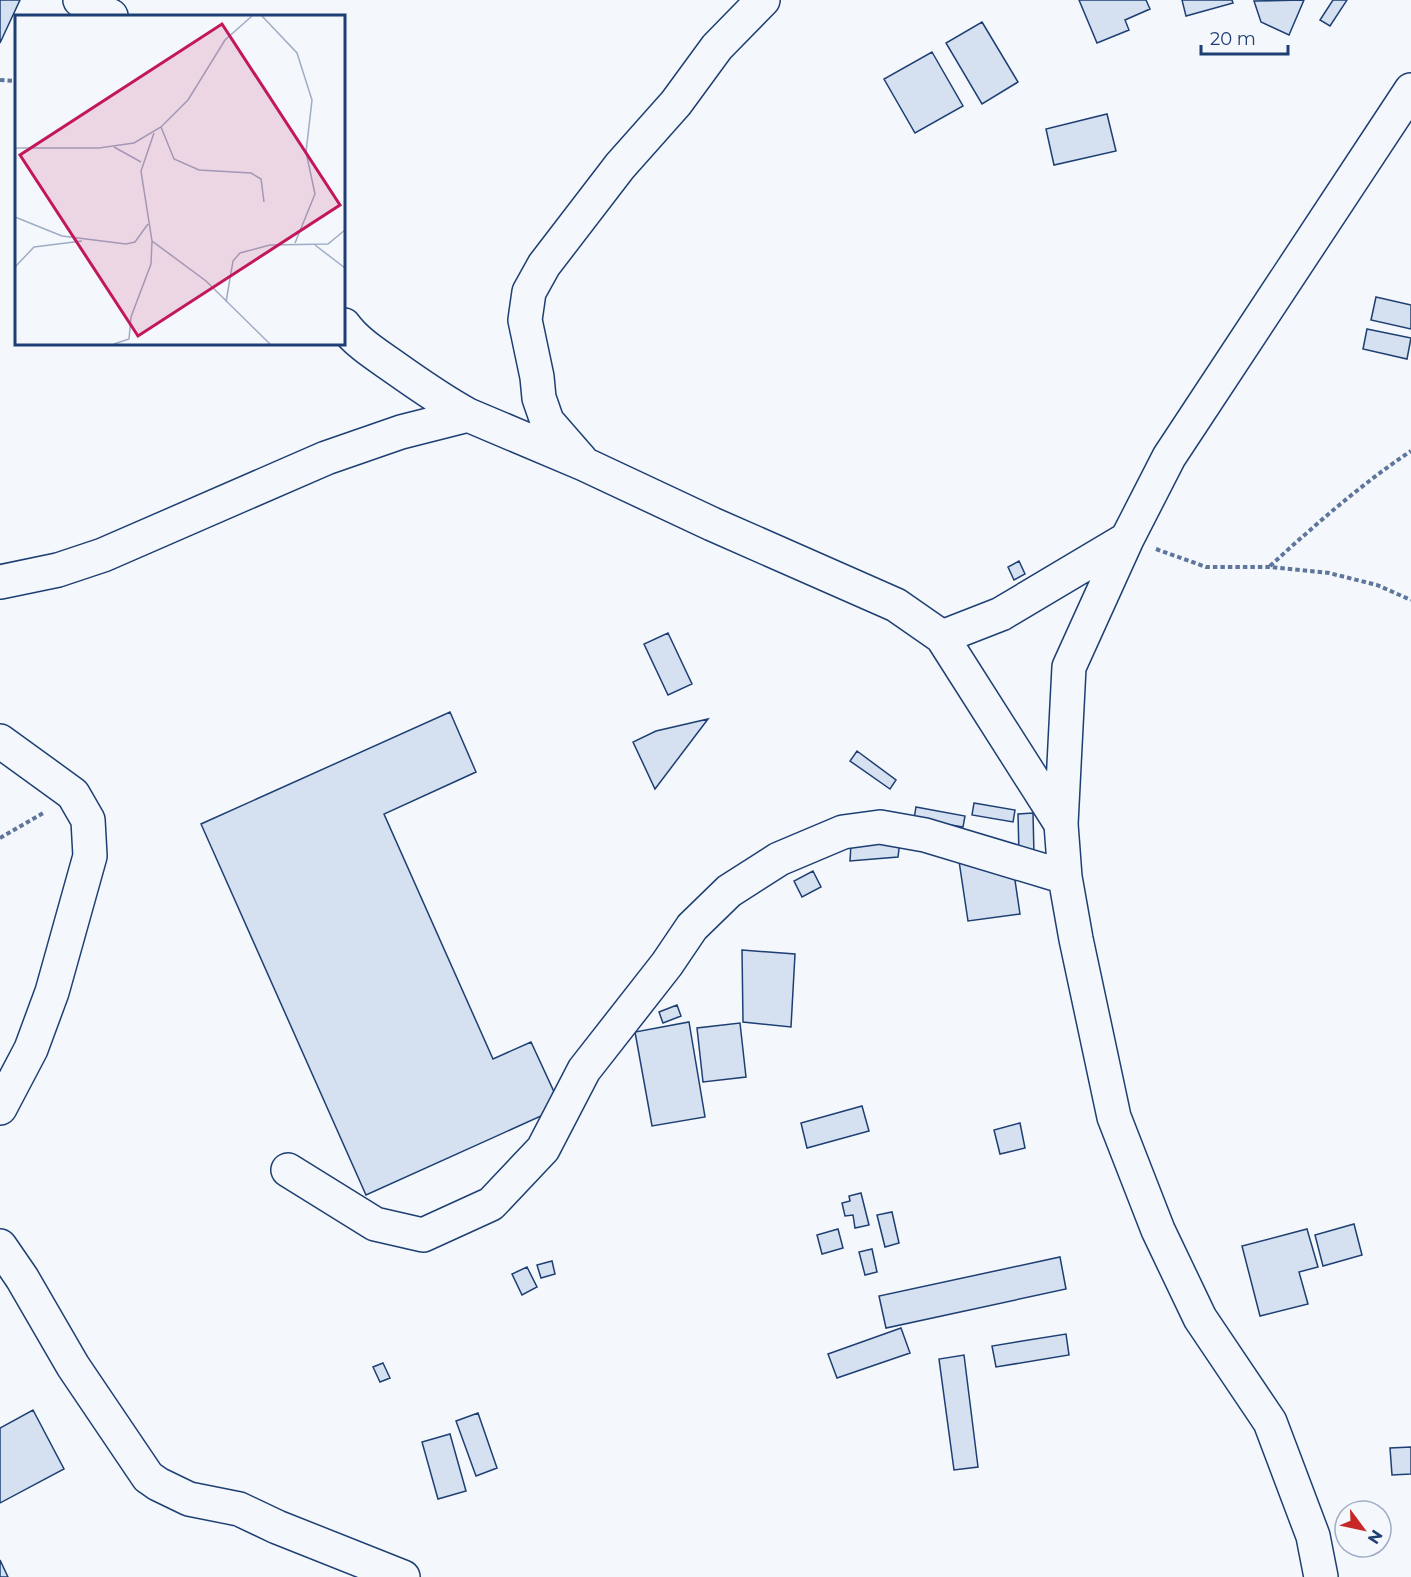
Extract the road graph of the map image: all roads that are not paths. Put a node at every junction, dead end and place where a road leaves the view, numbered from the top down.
1 (80, 0) edge
2 (733, 0) edge
3 (763, 0) edge
4 (109, 15) edge
5 (717, 47) junction
6 (1411, 90) edge
7 (345, 327) edge
8 (468, 416) junction
9 (584, 464) junction
10 (1127, 539) junction
11 (0, 582) edge
12 (942, 637) junction
13 (0, 741) edge
14 (1061, 824) junction
15 (1065, 877) junction
16 (0, 1108) edge
17 (288, 1170) dead end
18 (0, 1246) edge
19 (403, 1577) edge
20 (1321, 1577) edge

1 - 4 street
2 - 5 street
3 - 5 street
5 - 9 street
6 - 10 street
7 - 8 street
8 - 9 street
8 - 11 street
9 - 12 street
10 - 12 street
10 - 14 street
12 - 14 street
13 - 16 street
14 - 15 street
15 - 17 street
15 - 20 street
18 - 19 street

